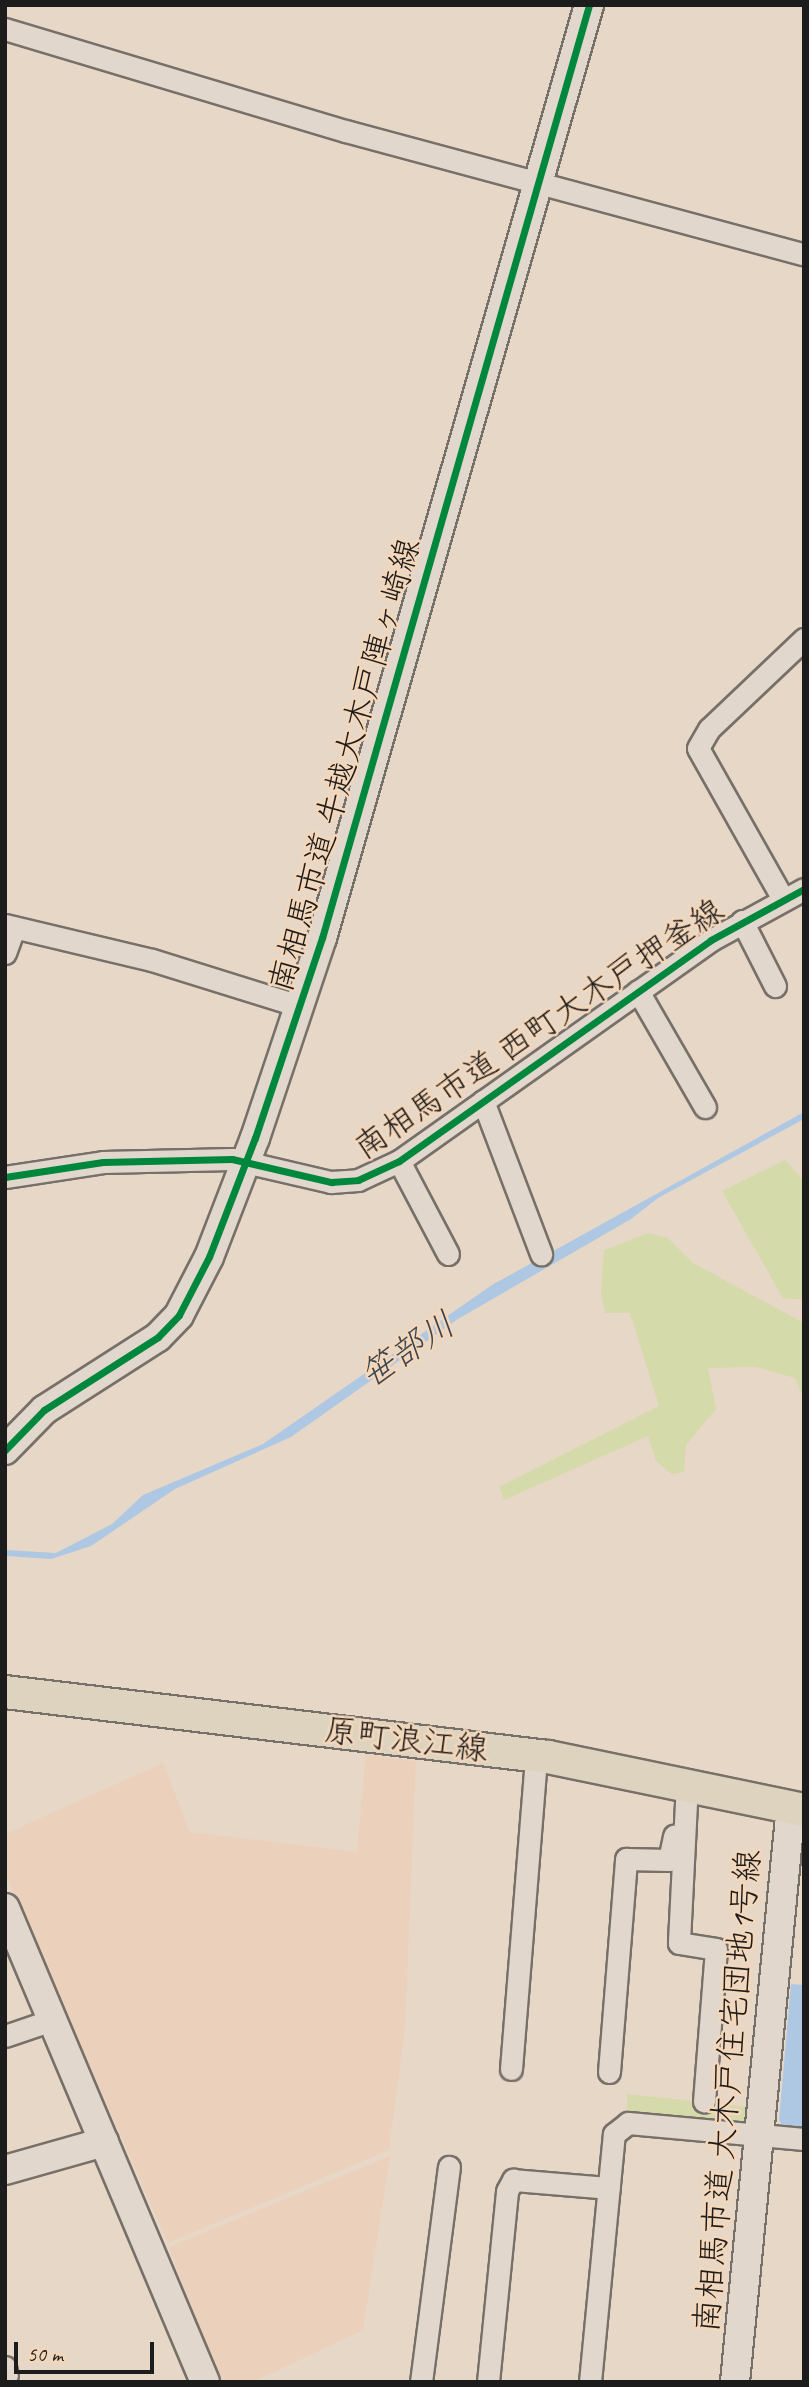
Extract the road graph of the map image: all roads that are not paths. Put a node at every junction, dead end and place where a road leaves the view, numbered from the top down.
1 (589, 5) edge
2 (5, 29) edge
3 (539, 182) junction
4 (804, 255) edge
5 (804, 639) edge
6 (804, 889) edge
7 (783, 899) junction
8 (742, 921) junction
9 (10, 926) edge
10 (5, 953) edge
11 (775, 986) dead end
12 (638, 991) junction
13 (300, 1006) junction
14 (484, 1101) junction
15 (705, 1107) dead end
16 (246, 1161) junction
17 (399, 1161) junction
18 (5, 1177) edge
19 (448, 1254) dead end
20 (541, 1254) dead end
21 (5, 1450) edge
22 (5, 1692) edge
23 (536, 1755) junction
24 (683, 1782) junction
25 (797, 1809) edge
26 (5, 1908) edge
27 (52, 2020) junction
28 (5, 2036) edge
29 (511, 2069) dead end
30 (609, 2072) dead end
31 (704, 2102) dead end
32 (760, 2135) junction
33 (804, 2139) edge
34 (104, 2141) junction
35 (449, 2168) dead end
36 (5, 2171) edge
37 (609, 2188) junction
38 (205, 2381) edge
39 (421, 2382) edge
40 (488, 2382) edge
41 (590, 2382) edge
42 (736, 2382) edge

1 - 3 street, 南相馬市道 牛越大木戸陣ヶ崎線
2 - 3 street
3 - 4 street
3 - 13 street, 南相馬市道 牛越大木戸陣ヶ崎線
5 - 7 street
6 - 7 street, 南相馬市道 西町大木戸押釜線
7 - 8 street, 南相馬市道 西町大木戸押釜線
8 - 11 street
8 - 12 street, 南相馬市道 西町大木戸押釜線
9 - 10 street
9 - 13 street
12 - 14 street, 南相馬市道 西町大木戸押釜線
12 - 15 street
13 - 16 street, 南相馬市道 牛越大木戸陣ヶ崎線
14 - 17 street, 南相馬市道 西町大木戸押釜線
14 - 20 street
16 - 17 street, 南相馬市道 西町大木戸押釜線
16 - 18 street, 南相馬市道 西町大木戸押釜線
16 - 21 street, 南相馬市道 牛越大木戸陣ヶ崎線
17 - 19 street
22 - 23 main road, 原町浪江線
23 - 24 main road, 原町浪江線
23 - 29 street
24 - 25 main road, 原町浪江線
24 - 30 street
24 - 31 street
25 - 32 street, 南相馬市道 大木戸住宅団地1号線
26 - 27 street
27 - 28 street
27 - 34 street
32 - 33 street
32 - 37 street
32 - 42 street, 南相馬市道 大木戸住宅団地1号線
34 - 36 street
34 - 38 street
35 - 39 street
37 - 40 street
37 - 41 street

